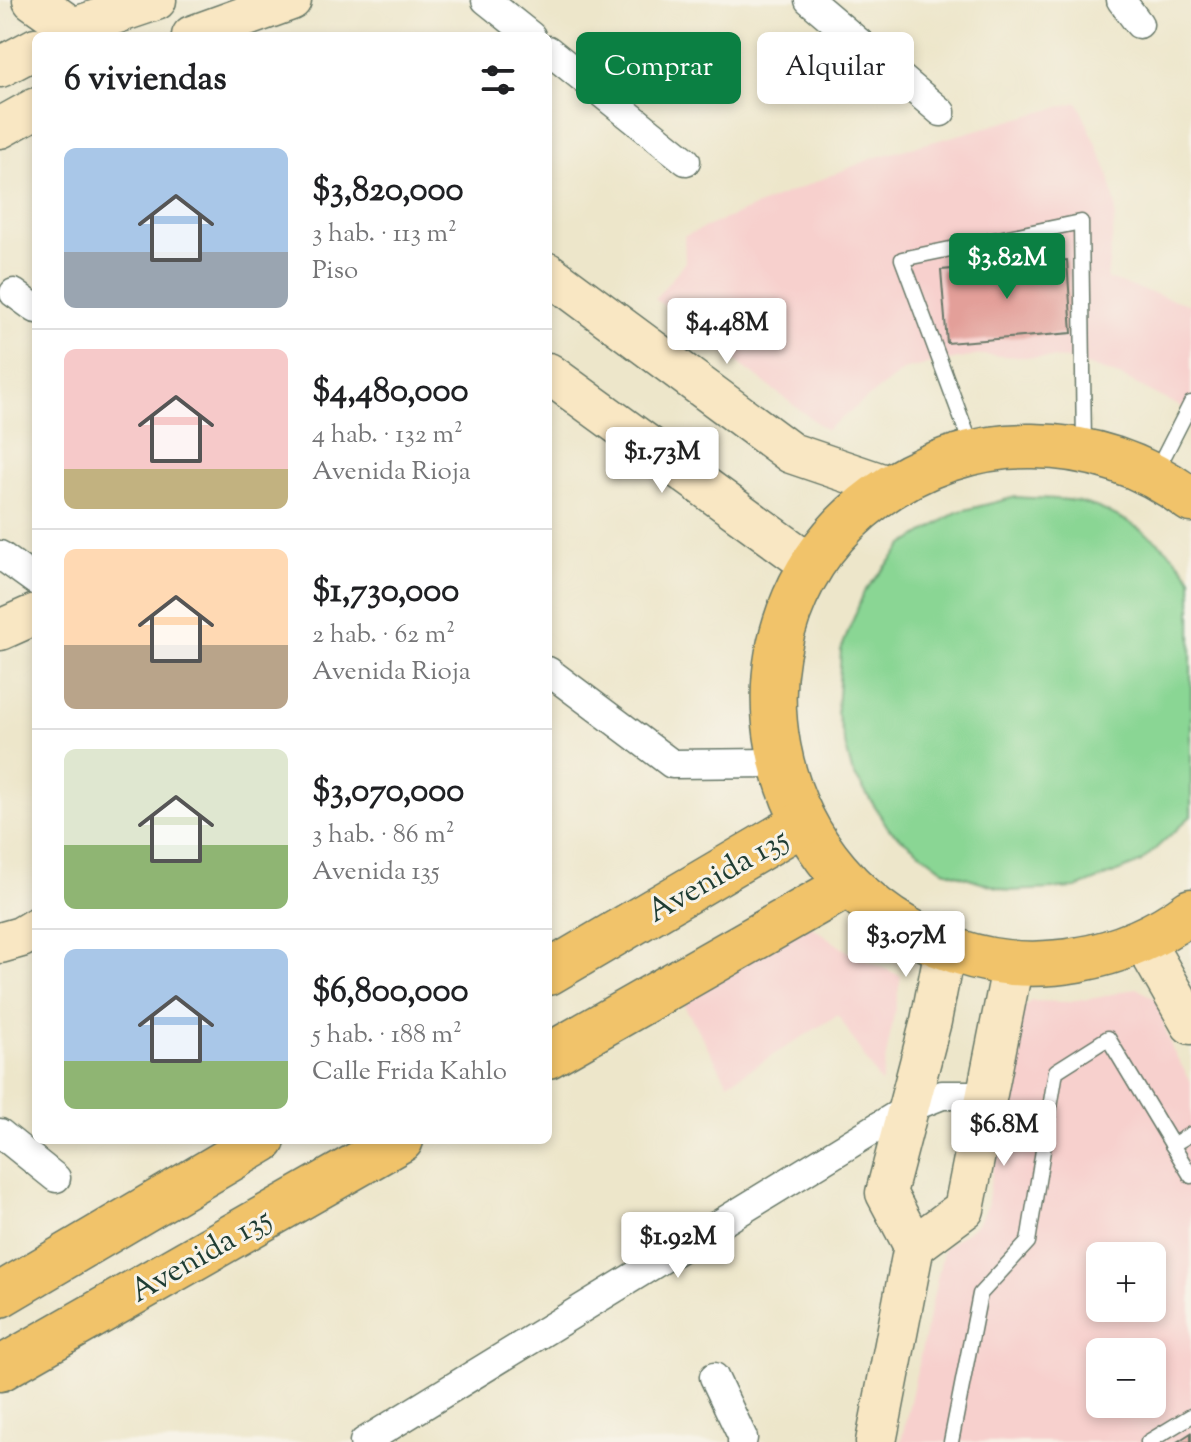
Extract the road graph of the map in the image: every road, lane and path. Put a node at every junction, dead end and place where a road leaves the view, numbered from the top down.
1 (33, 0) edge
2 (156, 0) edge
3 (177, 0) edge
4 (291, 0) edge
5 (486, 0) edge
6 (809, 0) edge
7 (1121, 0) edge
8 (1139, 24) dead end
9 (71, 32) edge
10 (75, 32) edge
11 (210, 32) edge
12 (213, 32) edge
13 (526, 32) edge
14 (32, 50) edge
15 (552, 53) edge
16 (0, 67) edge
17 (32, 110) edge
18 (941, 112) dead end
19 (0, 128) edge
20 (686, 161) dead end
21 (552, 276) edge
22 (552, 376) edge
23 (1191, 403) edge
24 (1084, 451) junction
25 (974, 452) junction
26 (1154, 476) junction
27 (891, 487) junction
28 (1191, 500) edge
29 (0, 555) edge
30 (813, 566) junction
31 (32, 578) edge
32 (32, 616) edge
33 (0, 630) edge
34 (552, 674) edge
35 (780, 763) junction
36 (803, 823) junction
37 (848, 885) junction
38 (1191, 911) edge
39 (32, 930) edge
40 (1143, 940) junction
41 (0, 943) edge
42 (945, 948) junction
43 (1013, 963) junction
44 (552, 971) edge
45 (1191, 1024) edge
46 (552, 1054) edge
47 (986, 1095) junction
48 (907, 1109) junction
49 (0, 1133) edge
50 (1191, 1134) edge
51 (256, 1144) edge
52 (394, 1144) edge
53 (1172, 1145) junction
54 (1191, 1176) edge
55 (56, 1178) dead end
56 (914, 1246) junction
57 (0, 1295) edge
58 (0, 1369) edge
59 (714, 1377) dead end
60 (1191, 1416) edge
61 (364, 1442) edge
62 (742, 1442) edge
63 (876, 1442) edge
64 (951, 1442) edge
65 (1148, 1442) edge

1 - 9 street
2 - 10 street
3 - 11 street
4 - 12 street
5 - 13 street
6 - 18 street
7 - 8 street
14 - 16 street
15 - 20 street
17 - 19 street
21 - 27 street
22 - 30 street
23 - 26 lane
24 - 25 main road
24 - 25 lane
24 - 26 main road
25 - 27 main road
26 - 28 main road
27 - 30 main road
29 - 31 street
30 - 35 main road
32 - 33 street
34 - 35 street
35 - 36 main road
36 - 37 main road
36 - 44 main road, Avenida 135
37 - 42 main road
37 - 46 main road
38 - 40 main road
39 - 41 street
40 - 43 main road
40 - 45 street
42 - 43 main road
42 - 48 street
43 - 47 street
47 - 48 street
47 - 56 street
48 - 56 street
48 - 61 street
49 - 55 street
50 - 53 lane
51 - 57 main road, Avenida 135
52 - 58 main road, Avenida 135
53 - 54 lane
53 - 64 lane
56 - 63 street
59 - 62 street
60 - 65 lane

